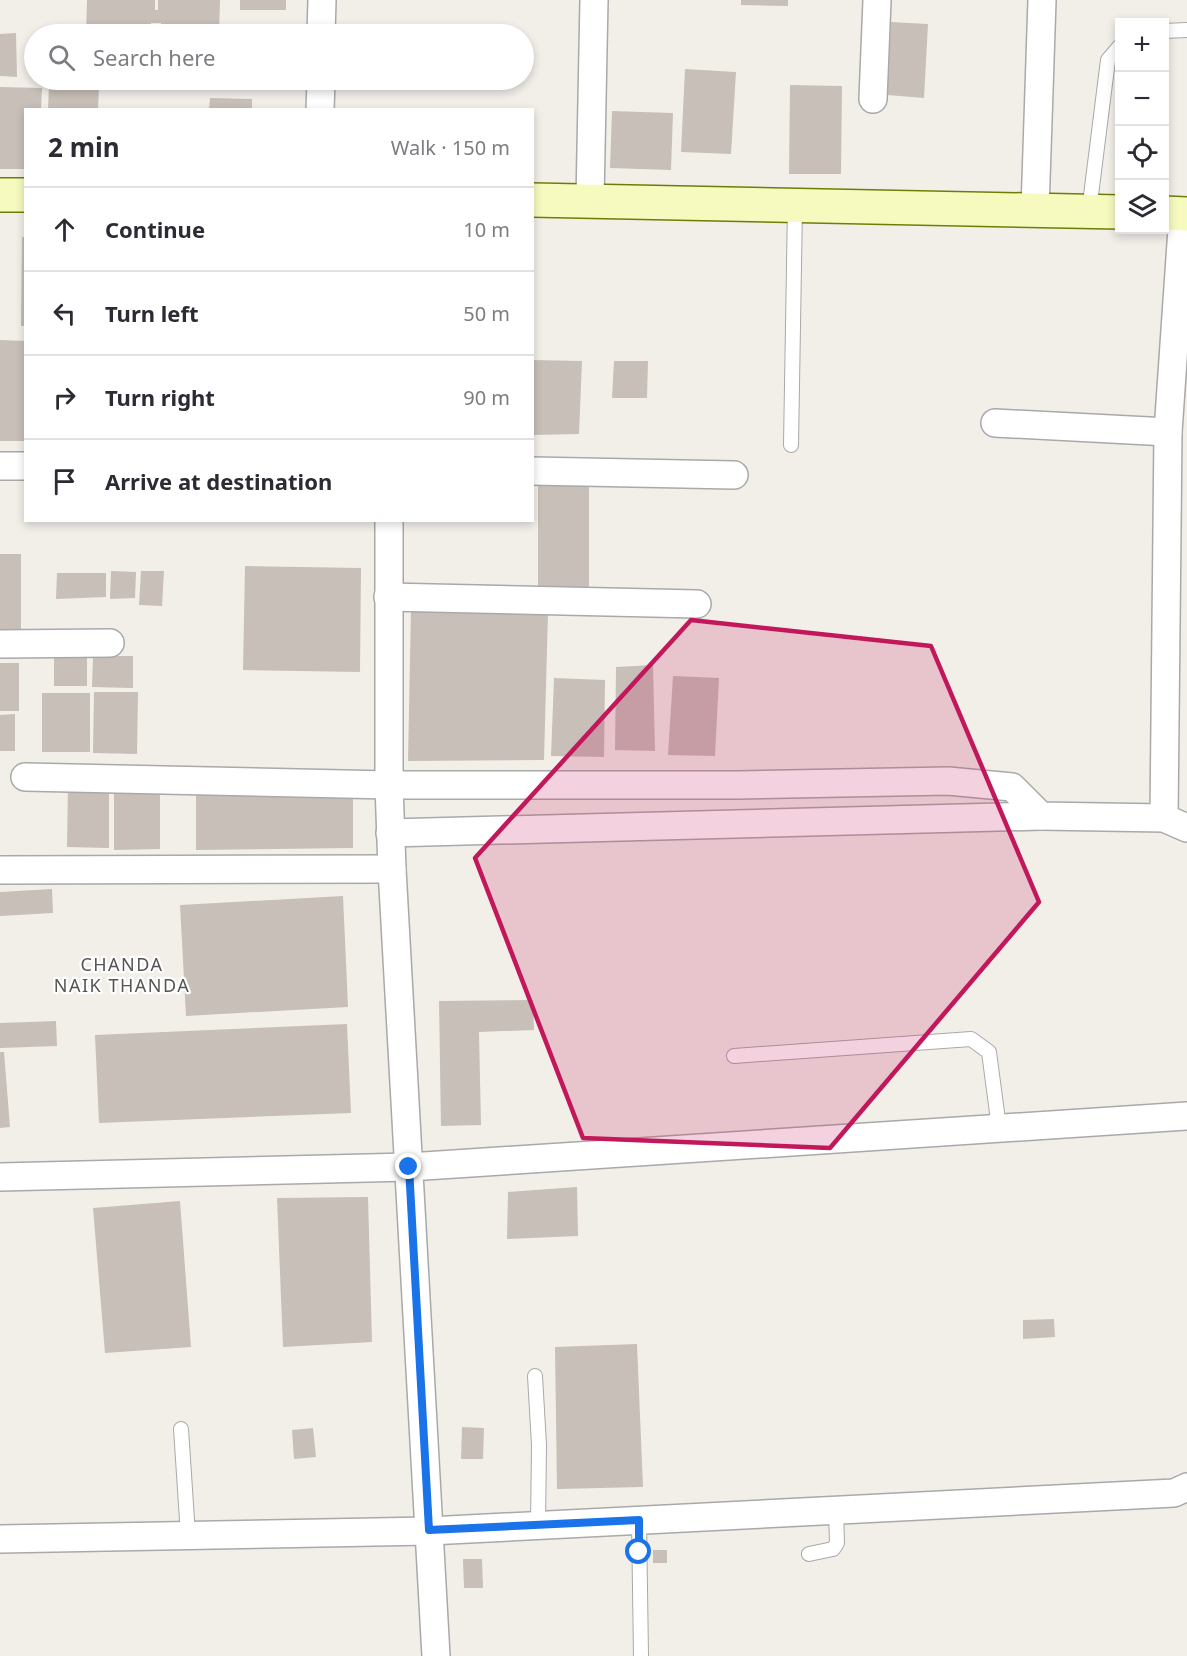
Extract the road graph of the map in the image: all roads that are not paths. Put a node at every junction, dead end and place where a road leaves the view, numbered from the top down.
1 (321, 0) edge
2 (594, 0) edge
3 (877, 0) edge
4 (1042, 0) edge
5 (321, 24) edge
6 (1169, 30) edge
7 (1187, 30) edge
8 (1115, 51) edge
9 (321, 90) edge
10 (873, 99) dead end
11 (320, 108) edge
12 (0, 195) edge
13 (24, 195) edge
14 (590, 199) junction
15 (534, 200) edge
16 (795, 206) junction
17 (1035, 210) junction
18 (1104, 211) edge
19 (1178, 213) edge
20 (995, 423) dead end
21 (1168, 432) junction
22 (791, 445) dead end
23 (0, 466) edge
24 (24, 466) edge
25 (534, 471) edge
26 (734, 475) dead end
27 (389, 522) edge
28 (388, 597) junction
29 (697, 604) dead end
30 (110, 643) dead end
31 (0, 644) edge
32 (25, 777) dead end
33 (388, 784) junction
34 (1041, 816) junction
35 (1175, 823) edge
36 (390, 833) junction
37 (392, 869) junction
38 (0, 870) edge
39 (734, 1056) dead end
40 (1187, 1116) edge
41 (999, 1128) junction
42 (409, 1167) junction
43 (0, 1178) edge
44 (535, 1376) dead end
45 (181, 1430) dead end
46 (1187, 1487) edge
47 (836, 1510) junction
48 (639, 1520) junction
49 (538, 1525) junction
50 (429, 1530) junction
51 (188, 1535) junction
52 (0, 1539) edge
53 (809, 1554) dead end
54 (436, 1656) edge
55 (641, 1656) edge

1 - 5 street
2 - 14 street
3 - 10 street
4 - 17 street
6 - 7 lane
8 - 18 lane
9 - 11 street
12 - 13 street
14 - 15 street
14 - 16 street
16 - 17 street
16 - 22 lane
17 - 18 street
19 - 21 street
20 - 21 street
21 - 35 street
23 - 24 street
25 - 26 street
27 - 28 street
28 - 29 street
28 - 33 street
30 - 31 street
32 - 33 street
33 - 34 street
33 - 36 street
34 - 35 street
34 - 36 street
36 - 37 street
37 - 38 street
37 - 42 street
39 - 41 lane
40 - 41 street
41 - 42 street
42 - 43 street
42 - 50 street
44 - 49 lane
45 - 51 lane
46 - 47 street
47 - 48 street
47 - 53 lane
48 - 49 street
48 - 55 lane
49 - 50 street
50 - 51 street
50 - 54 street
51 - 52 street

